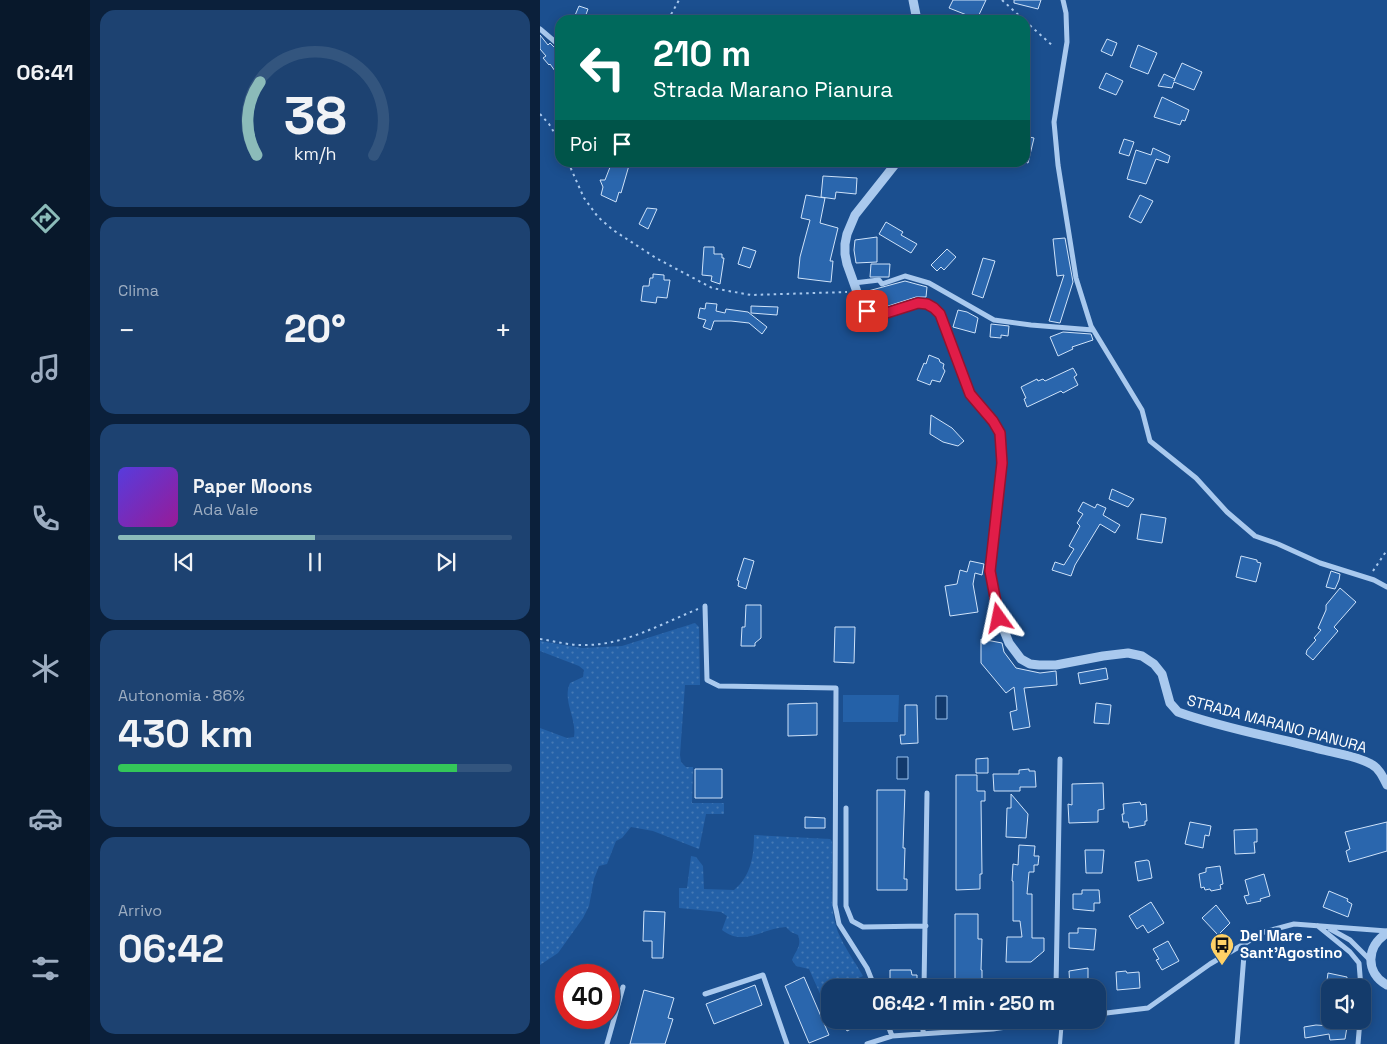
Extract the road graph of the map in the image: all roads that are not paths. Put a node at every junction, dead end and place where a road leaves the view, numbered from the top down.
1 (913, 0) edge
2 (1063, 0) edge
3 (916, 15) edge
4 (540, 29) edge
5 (555, 42) edge
6 (893, 167) edge
7 (852, 287) junction
8 (1093, 330) junction
9 (1387, 587) edge
10 (705, 606) road end
11 (1060, 759) dead end
12 (1387, 785) edge
13 (927, 793) dead end
14 (846, 808) dead end
15 (926, 926) junction
16 (1318, 926) junction
17 (1328, 927) junction
18 (1387, 932) edge
19 (1245, 942) junction
20 (1370, 960) junction
21 (871, 979) edge
22 (924, 979) edge
23 (1056, 979) edge
24 (1360, 979) edge
25 (1387, 985) edge
26 (623, 987) dead end
27 (705, 994) dead end
28 (1106, 1013) edge
29 (889, 1029) edge
30 (923, 1029) edge
31 (993, 1029) edge
32 (1061, 1029) edge
33 (1359, 1029) edge
34 (923, 1034) junction
35 (892, 1036) junction
36 (607, 1044) edge
37 (787, 1044) edge
38 (867, 1044) edge
39 (1060, 1044) edge
40 (1237, 1044) edge
41 (1358, 1044) edge

1 - 3 street
2 - 8 street
4 - 5 street
6 - 7 street, STRADA MARANO PIANURA
7 - 8 street
7 - 12 street, STRADA MARANO PIANURA
8 - 9 street
10 - 21 street
11 - 23 street
13 - 15 street
14 - 15 street
15 - 22 street
16 - 17 street
16 - 19 street
16 - 24 street
17 - 18 street
17 - 20 street
18 - 20 street
19 - 28 street
19 - 40 street
20 - 25 street
26 - 36 street
27 - 37 street
29 - 35 street
30 - 34 street
31 - 34 street
32 - 39 lane
33 - 41 street
34 - 35 street
35 - 38 street

